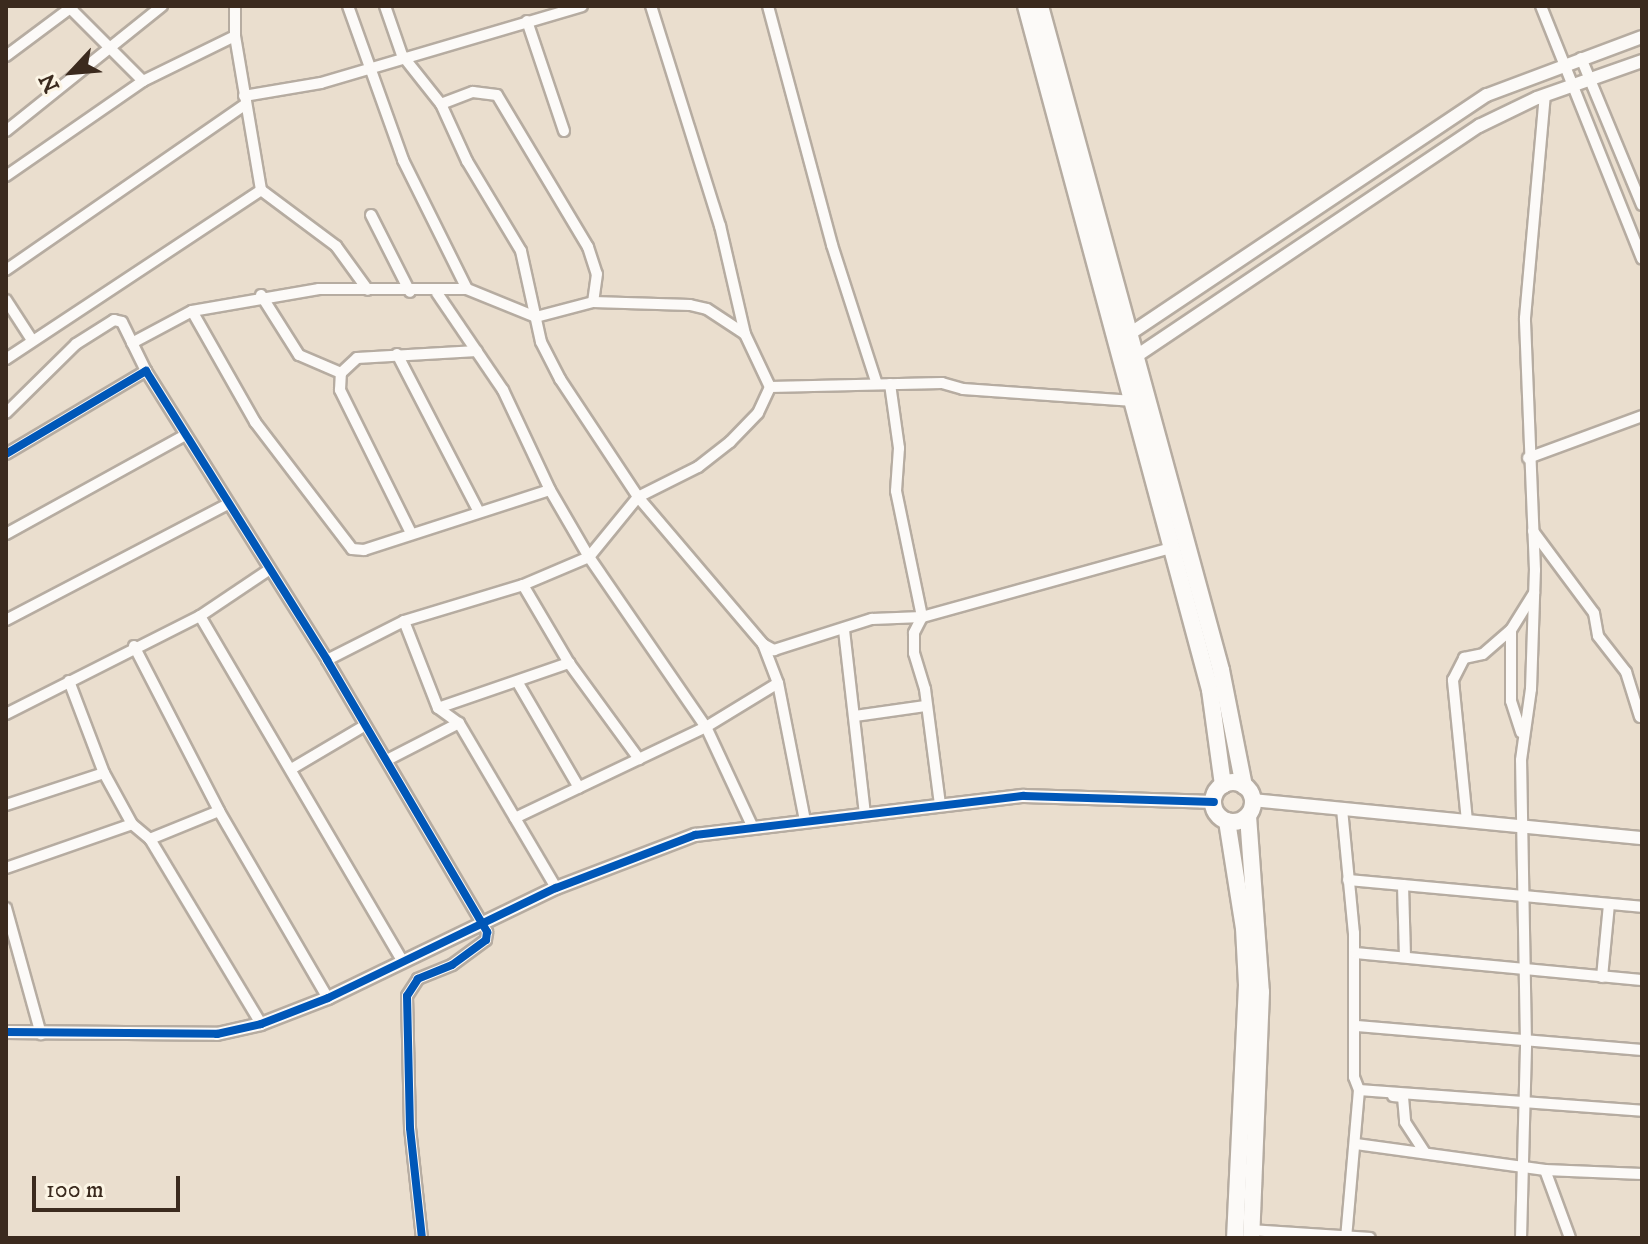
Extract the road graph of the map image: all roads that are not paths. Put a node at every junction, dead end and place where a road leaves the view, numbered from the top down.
1 (162, 6) edge
2 (235, 6) edge
3 (348, 6) edge
4 (385, 6) edge
5 (582, 6) edge
6 (651, 6) edge
7 (768, 6) edge
8 (1026, 6) edge
9 (1040, 6) edge
10 (1543, 6) edge
11 (70, 7) edge
12 (527, 21) junction
13 (235, 36) junction
14 (1642, 37) edge
15 (113, 48) junction
16 (402, 55) junction
17 (6, 56) edge
18 (1581, 58) junction
19 (1642, 61) edge
20 (373, 64) junction
21 (1561, 65) junction
22 (1589, 79) junction
23 (143, 81) junction
24 (1570, 86) junction
25 (1545, 95) junction
26 (245, 100) junction
27 (441, 104) junction
28 (6, 131) edge
29 (564, 131) dead end
30 (6, 176) edge
31 (261, 190) junction
32 (1642, 205) edge
33 (371, 215) dead end
34 (1642, 259) edge
35 (6, 270) edge
36 (467, 289) junction
37 (368, 290) junction
38 (410, 292) junction
39 (437, 293) junction
40 (261, 295) junction
41 (6, 300) edge
42 (593, 302) junction
43 (192, 311) junction
44 (536, 317) junction
45 (745, 334) junction
46 (1123, 338) junction
47 (32, 340) junction
48 (132, 343) junction
49 (477, 351) junction
50 (397, 354) junction
51 (6, 359) edge
52 (1130, 360) junction
53 (146, 371) junction
54 (341, 373) junction
55 (877, 384) junction
56 (890, 384) junction
57 (770, 387) junction
58 (1134, 401) junction
59 (6, 413) edge
60 (1642, 416) edge
61 (182, 437) junction
62 (6, 454) edge
63 (1528, 458) junction
64 (550, 490) junction
65 (638, 497) junction
66 (226, 505) junction
67 (479, 512) junction
68 (1532, 530) junction
69 (411, 533) junction
70 (6, 534) edge
71 (1171, 548) junction
72 (589, 557) junction
73 (267, 571) junction
74 (523, 585) junction
75 (1534, 593) junction
76 (200, 616) junction
77 (922, 617) junction
78 (6, 620) edge
79 (404, 621) junction
80 (844, 630) junction
81 (1511, 630) junction
82 (763, 644) junction
83 (134, 646) junction
84 (327, 660) junction
85 (569, 663) junction
86 (69, 681) junction
87 (518, 683) junction
88 (778, 683) junction
89 (925, 706) junction
90 (438, 708) junction
91 (6, 714) edge
92 (855, 716) junction
93 (1640, 717) dead end
94 (459, 723) junction
95 (364, 726) junction
96 (706, 727) junction
97 (1522, 734) junction
98 (639, 759) junction
99 (387, 760) junction
100 (293, 768) junction
101 (104, 773) junction
102 (1223, 785) junction
103 (579, 788) junction
104 (1249, 800) junction
105 (1214, 802) junction
106 (6, 805) edge
107 (940, 805) junction
108 (1342, 809) junction
109 (219, 811) junction
110 (865, 814) junction
111 (515, 818) junction
112 (805, 821) junction
113 (1227, 821) junction
114 (1467, 821) junction
115 (132, 824) junction
116 (1520, 826) junction
117 (753, 828) junction
118 (1642, 838) edge
119 (150, 839) junction
120 (6, 868) edge
121 (1348, 880) junction
122 (1403, 885) junction
123 (556, 888) junction
124 (1525, 897) junction
125 (1609, 904) junction
126 (1642, 907) edge
127 (6, 908) edge
128 (480, 922) junction
129 (11, 934) edge
130 (1355, 953) junction
131 (1405, 956) junction
132 (403, 962) junction
133 (1524, 970) junction
134 (1602, 977) junction
135 (1642, 980) edge
136 (328, 998) junction
137 (261, 1024) junction
138 (1357, 1026) junction
139 (6, 1032) edge
140 (41, 1034) junction
141 (1526, 1044) junction
142 (1642, 1050) edge
143 (1359, 1090) junction
144 (1525, 1104) junction
145 (1642, 1111) edge
146 (1356, 1144) junction
147 (1429, 1154) junction
148 (1525, 1167) junction
149 (1545, 1170) junction
150 (1642, 1174) edge
151 (1251, 1234) edge
152 (1346, 1237) edge
153 (422, 1238) edge
154 (1235, 1238) edge
155 (1370, 1238) edge
156 (1521, 1238) edge
157 (1570, 1238) edge

1 - 15 street
2 - 13 street
3 - 20 street
4 - 16 street
5 - 12 street
6 - 45 street
7 - 55 street
8 - 46 highway
9 - 46 highway
10 - 21 street
11 - 15 street
11 - 17 street
12 - 16 street
12 - 29 street
13 - 23 street
13 - 26 street
14 - 18 street
15 - 23 street
15 - 28 street
16 - 20 street
16 - 27 street
18 - 21 street
18 - 22 street
19 - 22 street
20 - 26 street
20 - 36 street
21 - 24 street
21 - 46 street
22 - 24 street
22 - 32 street
23 - 30 street
24 - 25 street
24 - 34 street
25 - 52 street
25 - 63 street
26 - 31 street
26 - 35 street
27 - 42 street
27 - 44 street
31 - 37 street
31 - 47 street
33 - 38 street
36 - 39 street
36 - 44 street
37 - 38 street
37 - 40 street
38 - 39 street
39 - 49 street
40 - 43 street
40 - 54 street
41 - 47 street
42 - 44 street
42 - 45 street
43 - 48 street
43 - 69 street
44 - 65 street
45 - 57 street
46 - 52 highway
47 - 51 street
48 - 53 street
48 - 59 street
49 - 50 street
49 - 64 street
50 - 54 street
50 - 67 street
52 - 58 highway
52 - 104 highway
53 - 61 street
53 - 62 street
54 - 69 street
55 - 56 street
55 - 57 street
56 - 58 street
56 - 77 street
57 - 65 street
58 - 71 highway
60 - 63 street
61 - 66 street
61 - 70 street
63 - 68 street
64 - 67 street
64 - 72 street
65 - 72 street
65 - 82 street
66 - 73 street
66 - 78 street
67 - 69 street
68 - 75 street
68 - 93 street
71 - 77 street
71 - 102 highway
72 - 74 street
72 - 96 street
73 - 76 street
73 - 84 street
74 - 79 street
74 - 85 street
75 - 81 street
75 - 97 street
76 - 83 street
76 - 100 street
77 - 80 street
77 - 89 street
79 - 84 street
79 - 90 street
80 - 82 street
80 - 92 street
81 - 97 street
81 - 114 street
82 - 88 street
83 - 86 street
83 - 109 street
84 - 95 street
85 - 87 street
85 - 98 street
86 - 91 street
86 - 101 street
87 - 90 street
87 - 103 street
88 - 96 street
88 - 112 street
89 - 92 street
89 - 107 street
90 - 94 street
92 - 110 street
94 - 99 street
94 - 111 street
95 - 99 street
95 - 100 street
96 - 98 street
96 - 117 street
97 - 116 street
98 - 103 street
99 - 128 street
100 - 132 street
101 - 106 street
101 - 115 street
102 - 104 highway
102 - 105 highway
103 - 111 street
104 - 108 street
104 - 113 highway
104 - 151 highway
105 - 107 street
105 - 113 highway
107 - 110 street
108 - 114 street
108 - 121 street
109 - 119 street
109 - 136 street
110 - 112 street
111 - 123 street
112 - 117 street
113 - 154 highway
114 - 116 street
115 - 119 street
115 - 120 street
116 - 118 street
116 - 124 street
117 - 123 street
119 - 137 street
121 - 122 street
121 - 130 street
122 - 124 street
122 - 131 street
123 - 128 street
124 - 125 street
124 - 133 street
125 - 126 street
125 - 134 street
127 - 129 street
128 - 132 street
128 - 153 street
129 - 140 street
130 - 131 street
130 - 138 street
131 - 133 street
132 - 136 street
133 - 134 street
133 - 141 street
134 - 135 street
136 - 137 street
137 - 140 street
138 - 141 street
138 - 143 street
139 - 140 street
141 - 142 street
141 - 144 street
143 - 144 street
143 - 146 street
143 - 147 street
144 - 145 street
144 - 148 street
146 - 147 street
146 - 152 street
147 - 148 street
148 - 149 street
148 - 156 street
149 - 150 street
149 - 157 street
151 - 152 street
152 - 155 street

